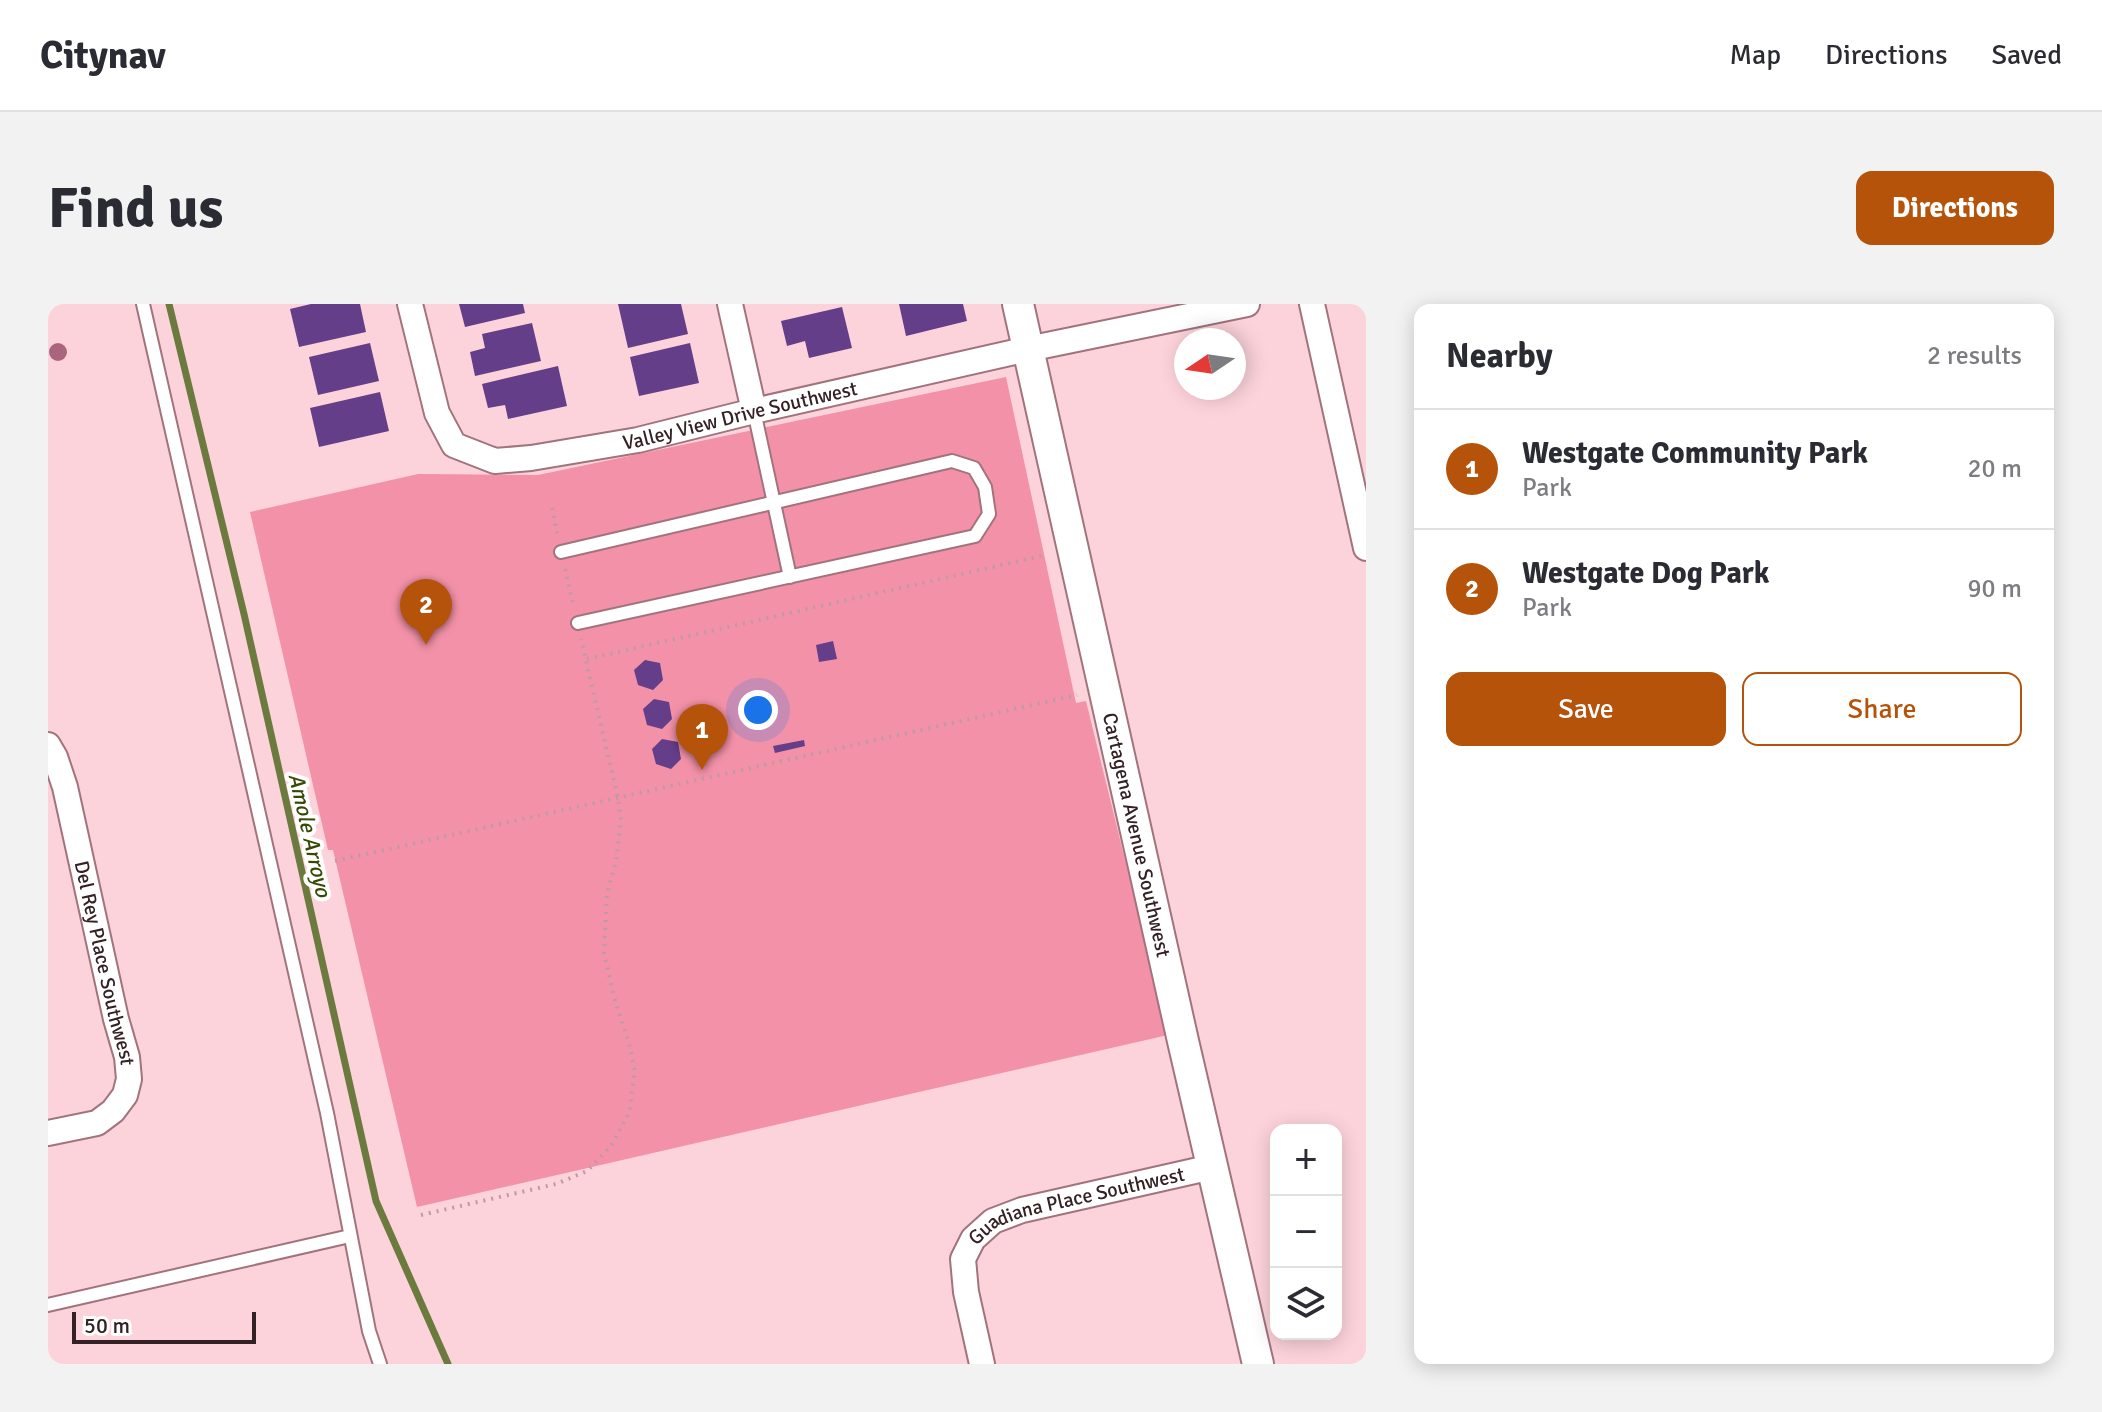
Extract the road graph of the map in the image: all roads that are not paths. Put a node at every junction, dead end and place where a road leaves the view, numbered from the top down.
1 (143, 304) edge
2 (410, 304) edge
3 (730, 304) edge
4 (1018, 304) edge
5 (1247, 304) edge
6 (1312, 304) edge
7 (1028, 349) junction
8 (754, 411) junction
9 (774, 502) junction
10 (1366, 548) edge
11 (561, 552) road end
12 (790, 577) junction
13 (578, 623) road end
14 (48, 745) edge
15 (48, 1133) edge
16 (1212, 1167) junction
17 (350, 1236) junction
18 (48, 1305) edge
19 (380, 1364) edge
20 (982, 1364) edge
21 (1258, 1364) edge

1 - 17 lane
2 - 8 street, Valley View Drive Southwest
3 - 8 street
4 - 7 street, Cartagena Avenue Southwest
5 - 7 street, Valley View Drive Southwest
6 - 10 street
7 - 8 street, Valley View Drive Southwest
7 - 16 street, Cartagena Avenue Southwest
8 - 9 lane
9 - 11 lane
9 - 12 lane
9 - 12 lane
12 - 13 lane
14 - 15 street, Del Rey Place Southwest
16 - 20 street, Guadiana Place Southwest
16 - 21 street, Cartagena Avenue Southwest
17 - 18 lane
17 - 19 lane

